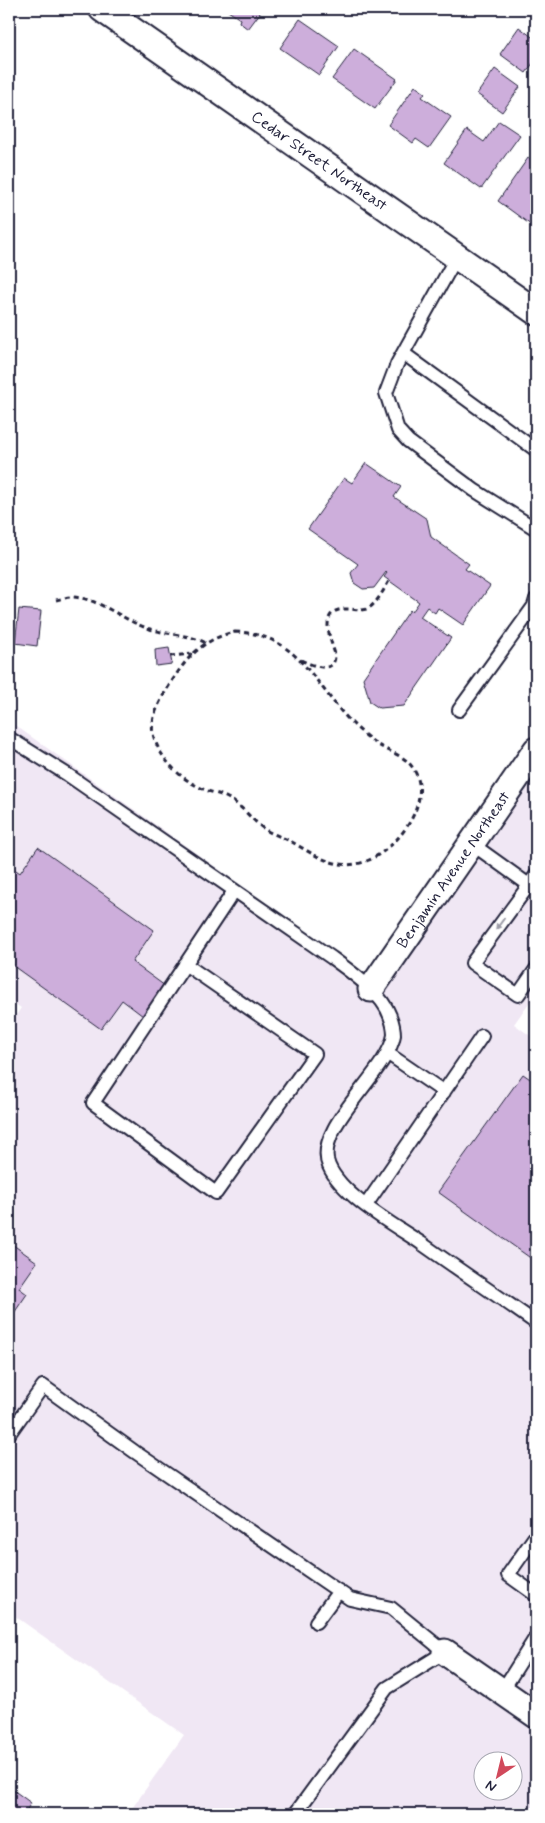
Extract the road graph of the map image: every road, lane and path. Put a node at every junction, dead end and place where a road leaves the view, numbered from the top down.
1 (102, 9) edge
2 (457, 256) junction
3 (536, 312) edge
4 (403, 352) junction
5 (536, 450) edge
6 (536, 529) edge
7 (390, 581) dead end
8 (56, 600) dead end
9 (536, 600) edge
10 (206, 642) junction
11 (193, 654) junction
12 (170, 656) dead end
13 (298, 658) junction
14 (459, 710) dead end
15 (9, 738) edge
16 (536, 750) edge
17 (472, 844) junction
18 (532, 880) edge
19 (234, 891) junction
20 (186, 964) junction
21 (536, 970) edge
22 (371, 989) junction
23 (482, 1036) dead end
24 (387, 1053) junction
25 (444, 1092) junction
26 (366, 1205) junction
27 (536, 1323) edge
28 (9, 1434) edge
29 (536, 1535) edge
30 (339, 1591) junction
31 (536, 1595) edge
32 (316, 1622) dead end
33 (536, 1638) edge
34 (445, 1652) junction
35 (502, 1691) junction
36 (536, 1715) edge
37 (295, 1814) edge

1 - 2 street, Cedar Street Northeast
2 - 3 street, Cedar Street Northeast
2 - 4 lane
4 - 5 lane
4 - 6 lane
7 - 13 path
8 - 10 path
9 - 14 lane
10 - 11 path
10 - 13 path
11 - 12 path
11 - 13 path
15 - 19 lane
16 - 17 street, Benjamin Avenue Northeast
17 - 18 lane
17 - 22 street, Benjamin Avenue Northeast
18 -> 21 lane
19 - 20 lane
19 - 22 lane
20 - 20 lane
22 - 24 lane
23 - 25 lane
24 - 25 lane
24 - 26 lane
25 - 26 lane
26 - 27 lane
28 - 30 lane
29 - 31 lane
30 - 32 lane
30 - 34 lane
33 - 35 lane
34 - 35 street
34 - 37 lane
35 - 36 street

